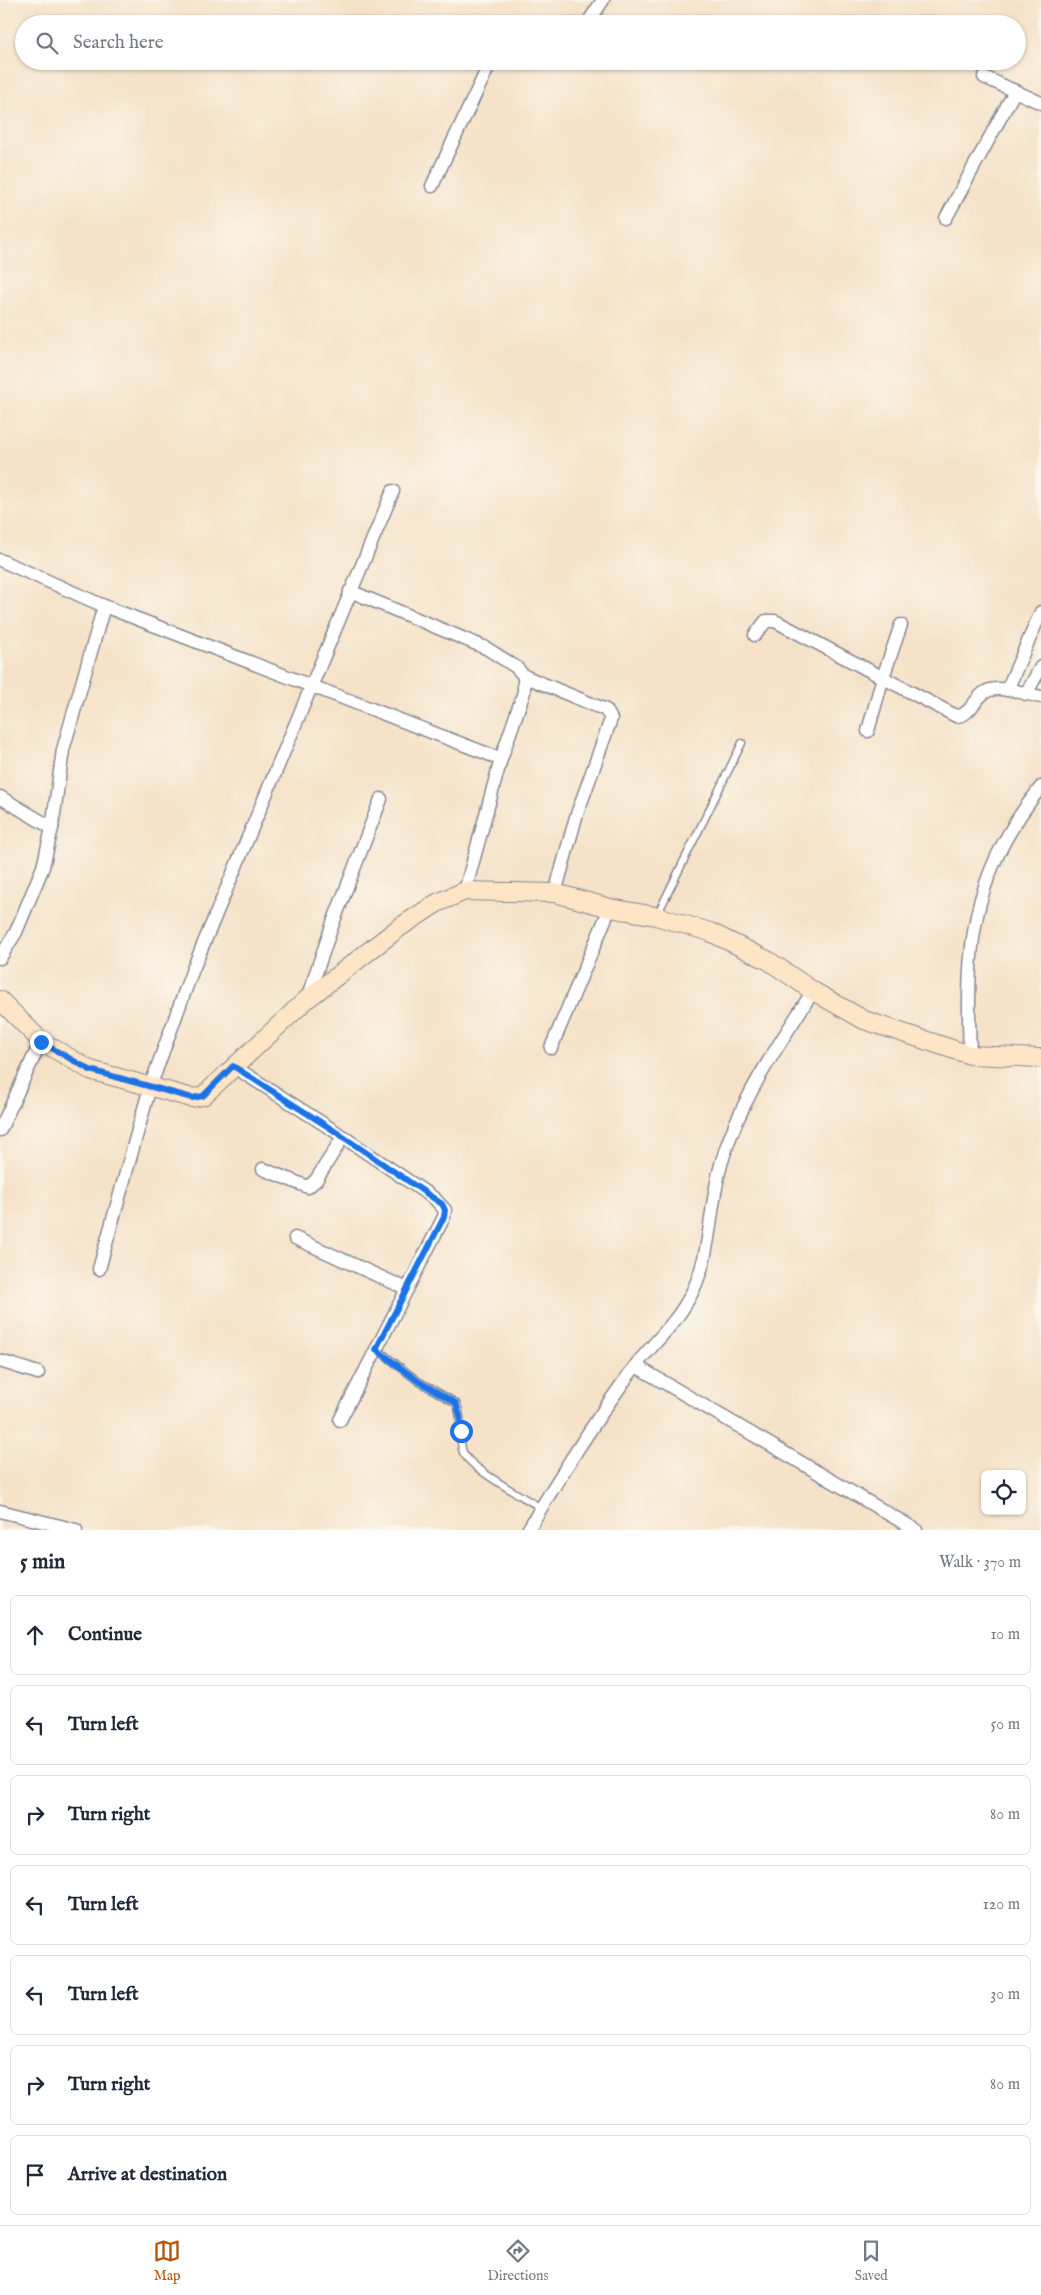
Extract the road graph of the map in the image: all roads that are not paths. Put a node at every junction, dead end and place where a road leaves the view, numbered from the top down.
1 (603, 0) edge
2 (593, 15) edge
3 (487, 70) edge
4 (984, 77) dead end
5 (1015, 91) junction
6 (1041, 103) edge
7 (432, 186) dead end
8 (946, 218) dead end
9 (393, 491) dead end
10 (0, 560) edge
11 (350, 591) junction
12 (104, 606) junction
13 (1041, 612) edge
14 (901, 625) dead end
15 (755, 635) dead end
16 (1041, 667) edge
17 (524, 676) junction
18 (882, 677) junction
19 (312, 686) junction
20 (1007, 690) junction
21 (1026, 694) junction
22 (1041, 697) edge
23 (868, 731) dead end
24 (742, 743) dead end
25 (501, 759) junction
26 (1041, 787) edge
27 (0, 797) edge
28 (381, 800) dead end
29 (52, 828) junction
30 (465, 891) junction
31 (555, 893) junction
32 (610, 908) junction
33 (656, 916) junction
34 (0, 958) edge
35 (813, 991) junction
36 (0, 1000) edge
37 (306, 1000) junction
38 (41, 1042) junction
39 (551, 1048) dead end
40 (970, 1055) junction
41 (1041, 1058) edge
42 (233, 1066) junction
43 (150, 1086) junction
44 (0, 1130) edge
45 (343, 1137) junction
46 (262, 1169) dead end
47 (295, 1238) dead end
48 (99, 1269) dead end
49 (407, 1289) junction
50 (376, 1349) junction
51 (0, 1360) edge
52 (636, 1366) junction
53 (38, 1374) dead end
54 (340, 1420) dead end
55 (541, 1508) junction
56 (0, 1511) edge
57 (76, 1530) edge
58 (528, 1530) edge
59 (916, 1530) edge

1 - 2 street
3 - 7 street
4 - 5 street
5 - 6 street
5 - 8 street
9 - 11 street
10 - 12 street
11 - 17 street
11 - 19 street
12 - 19 street
12 - 29 street
13 - 20 street
14 - 18 street
15 - 18 street
16 - 21 street
17 - 25 street
17 - 31 street
18 - 20 street
18 - 23 street
19 - 25 street
19 - 43 street
20 - 21 street
21 - 22 street
24 - 33 lane
25 - 30 street
26 - 40 street
27 - 29 street
28 - 37 street
29 - 34 street
30 - 31 street
30 - 37 street
31 - 32 street
32 - 33 street
32 - 39 street
33 - 35 street
35 - 40 street
35 - 52 street
36 - 38 street
37 - 42 street
38 - 43 street
38 - 44 street
40 - 41 street
42 - 43 street
42 - 45 street
43 - 48 street
45 - 46 street
45 - 49 street
47 - 49 street
49 - 50 street
50 - 54 street
50 - 55 lane
51 - 53 street
52 - 55 street
52 - 59 street
55 - 58 street
56 - 57 street

